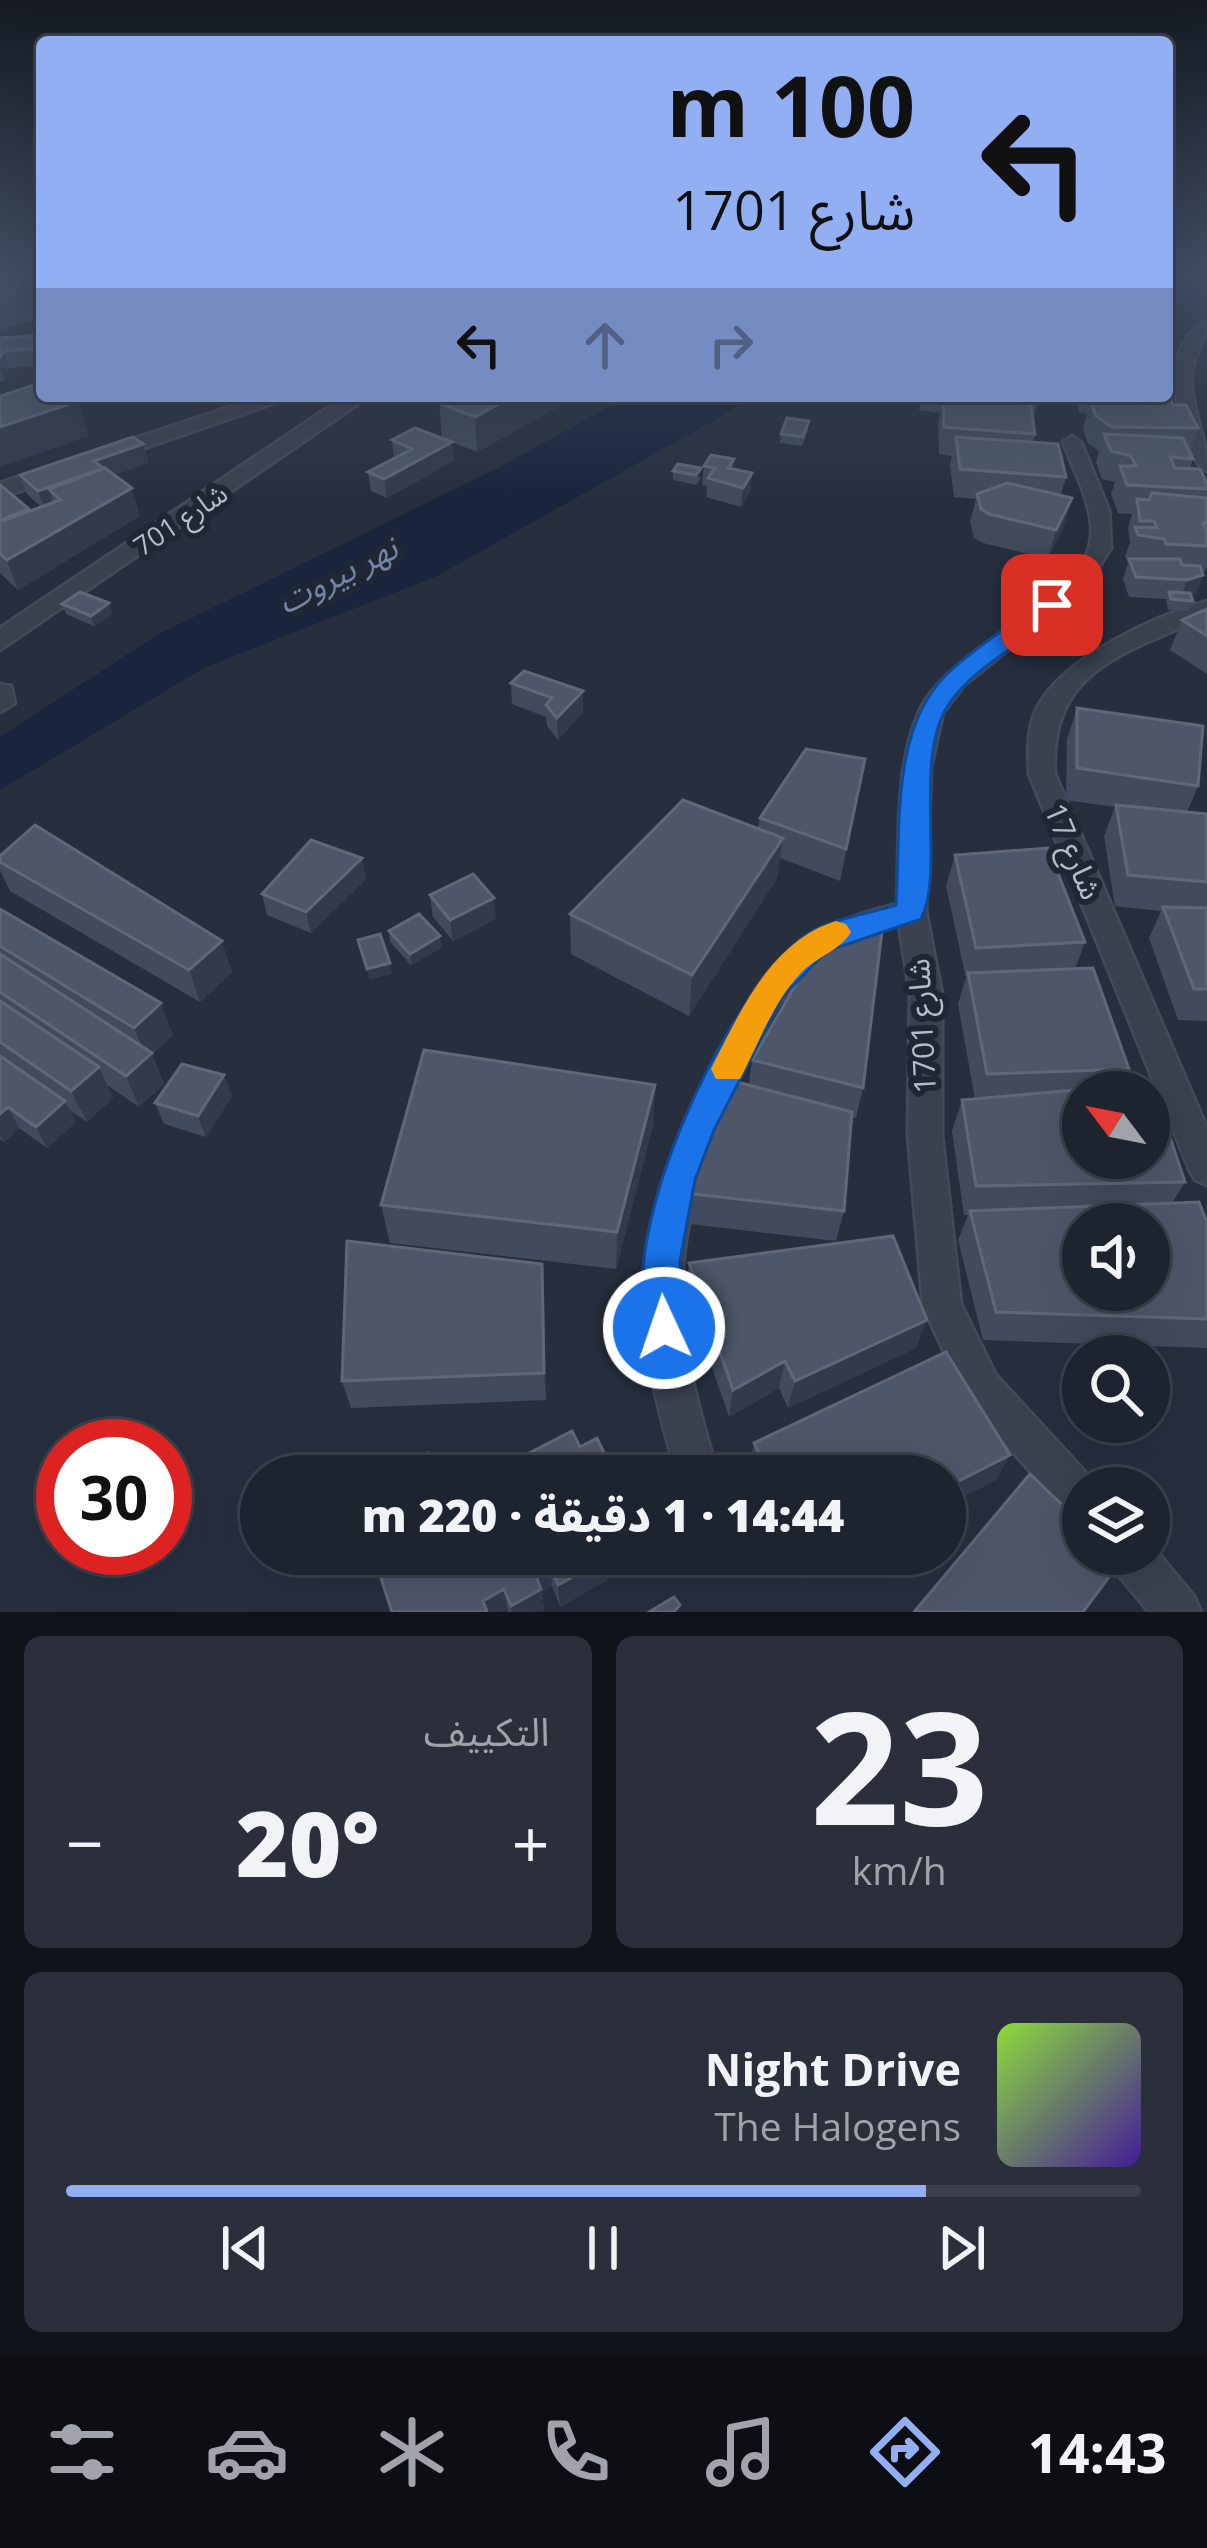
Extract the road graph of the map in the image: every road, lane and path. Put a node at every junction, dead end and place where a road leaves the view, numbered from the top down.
1 (1191, 347) edge
2 (266, 402) edge
3 (350, 402) edge
4 (1072, 442) dead end
5 (1207, 465) edge
6 (0, 491) edge
7 (1207, 608) edge
8 (2, 636) edge
9 (0, 693) edge
10 (0, 703) edge
11 (910, 911) junction
12 (1207, 1169) edge
13 (691, 1455) edge
14 (1062, 1475) edge
15 (1147, 1575) edge
16 (1178, 1612) edge

1 - 5 street
2 - 6 street
3 - 8 street, شارع 701
4 - 11 street, شارع 1701
7 - 12 street, شارع 17
9 - 10 street
11 - 13 street
11 - 14 street, شارع 1701
15 - 16 street

